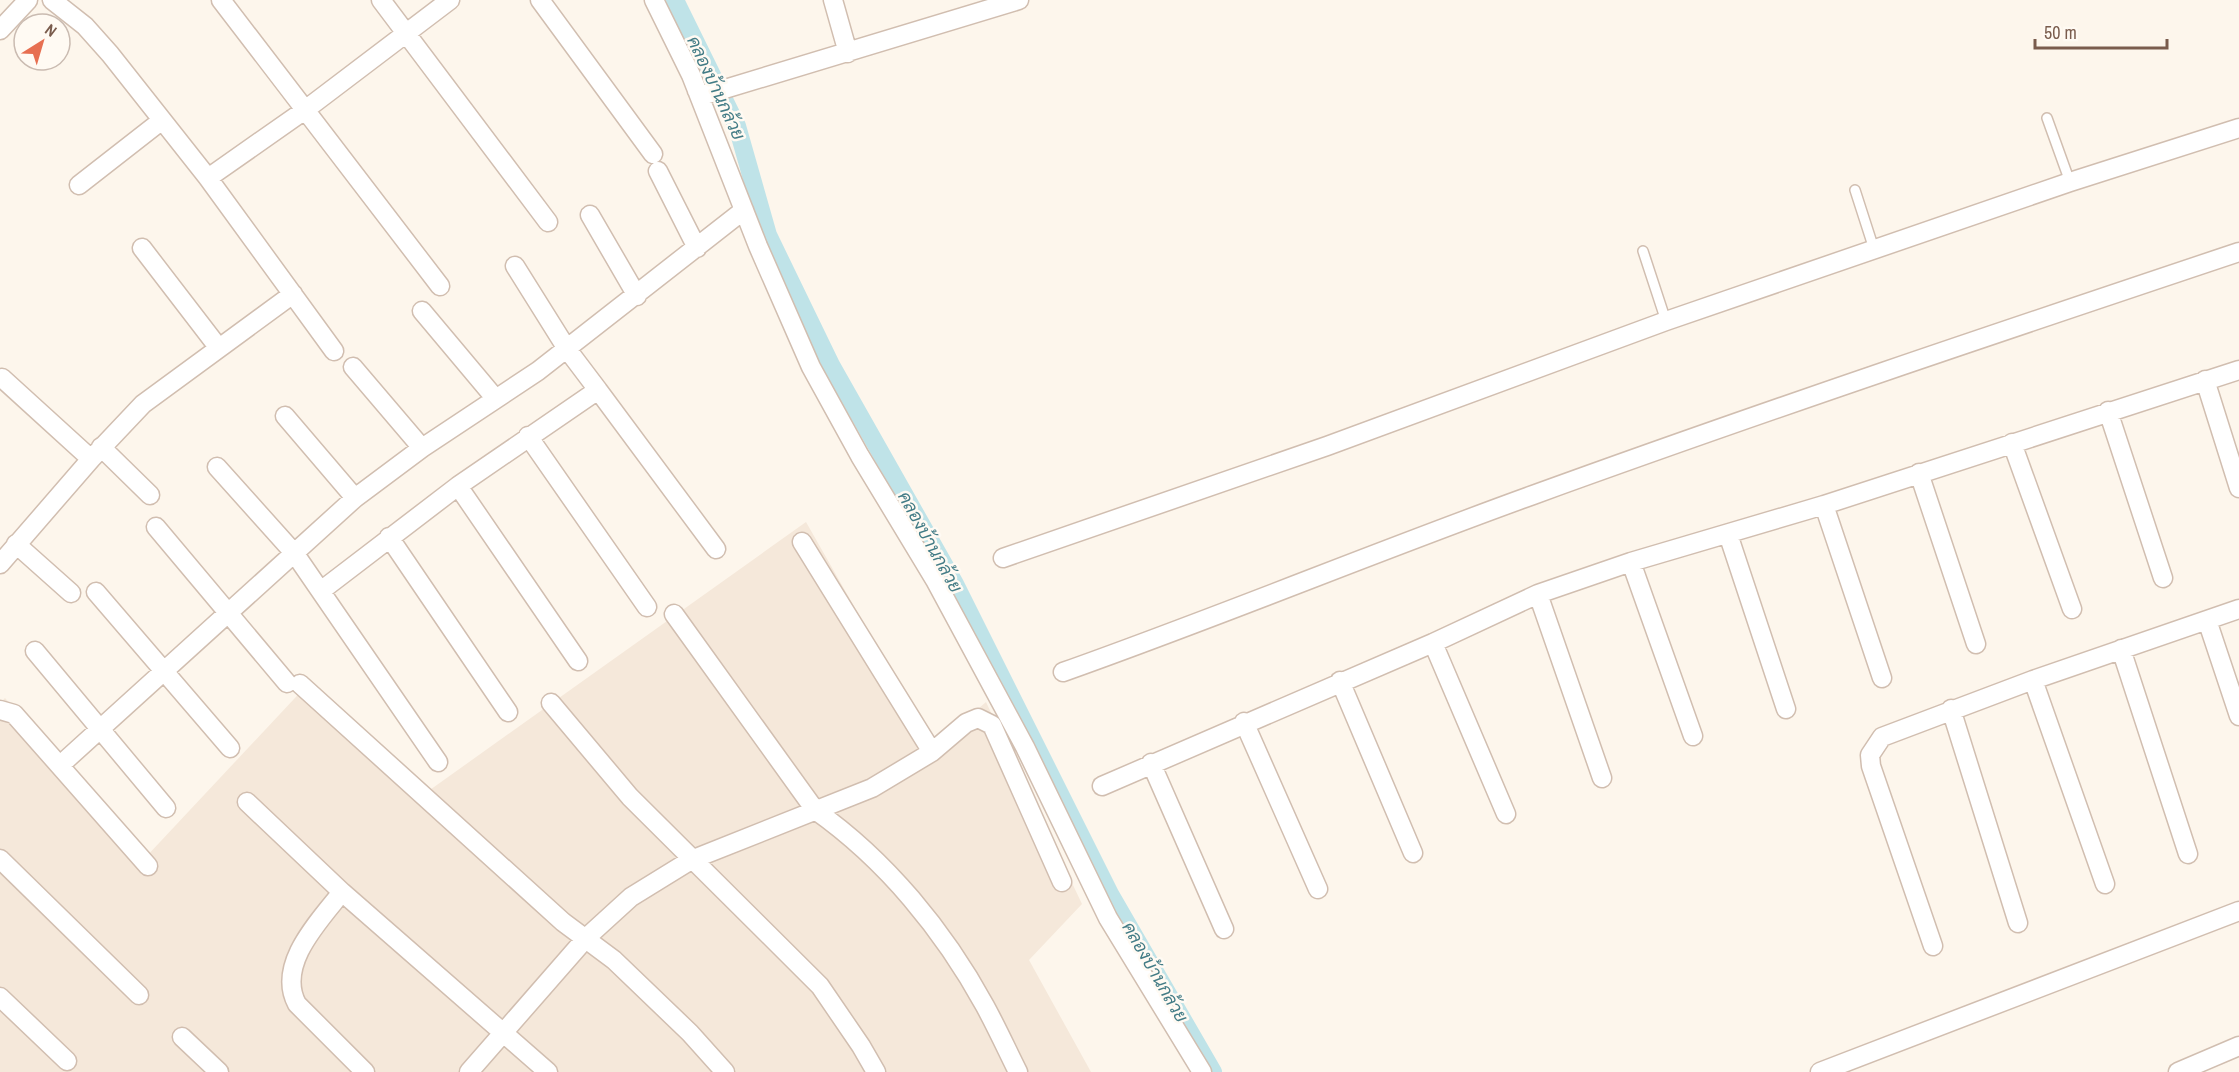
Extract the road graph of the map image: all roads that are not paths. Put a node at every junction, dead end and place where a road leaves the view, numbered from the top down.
1 (28, 0) edge
2 (52, 0) edge
3 (221, 0) edge
4 (381, 0) edge
5 (450, 0) edge
6 (540, 0) edge
7 (654, 0) edge
8 (833, 0) edge
9 (1019, 0) edge
10 (0, 30) edge
11 (406, 33) junction
12 (848, 53) junction
13 (701, 93) junction
14 (305, 110) junction
15 (2047, 118) dead end
16 (161, 121) junction
17 (2239, 128) edge
18 (208, 178) junction
19 (2070, 182) junction
20 (79, 185) dead end
21 (1855, 190) dead end
22 (744, 210) junction
23 (590, 215) dead end
24 (548, 222) dead end
25 (142, 248) dead end
26 (697, 248) junction
27 (1874, 249) junction
28 (1643, 251) dead end
29 (2239, 252) edge
30 (515, 266) dead end
31 (440, 286) dead end
32 (293, 294) junction
33 (637, 296) junction
34 (422, 311) dead end
35 (1666, 321) junction
36 (218, 348) junction
37 (567, 349) junction
38 (334, 351) dead end
39 (353, 367) dead end
40 (2239, 370) edge
41 (2, 378) dead end
42 (2205, 380) junction
43 (598, 390) junction
44 (495, 398) junction
45 (2108, 411) junction
46 (285, 416) dead end
47 (528, 436) junction
48 (2012, 443) junction
49 (422, 448) junction
50 (96, 453) junction
51 (217, 467) dead end
52 (1919, 473) junction
53 (458, 486) junction
54 (2239, 488) edge
55 (150, 495) dead end
56 (355, 498) junction
57 (1824, 505) junction
58 (156, 527) dead end
59 (1728, 534) junction
60 (389, 537) junction
61 (802, 542) dead end
62 (16, 544) junction
63 (716, 549) dead end
64 (295, 554) junction
65 (1003, 558) dead end
66 (1631, 562) junction
67 (0, 564) edge
68 (2163, 578) dead end
69 (322, 590) junction
70 (96, 592) dead end
71 (71, 593) dead end
72 (1538, 594) junction
73 (647, 607) dead end
74 (2072, 609) dead end
75 (2239, 609) edge
76 (229, 614) junction
77 (674, 614) dead end
78 (2207, 620) junction
79 (1433, 643) junction
80 (1977, 644) dead end
81 (2121, 649) junction
82 (35, 651) dead end
83 (578, 661) dead end
84 (164, 670) junction
85 (1063, 672) dead end
86 (1882, 678) dead end
87 (2033, 680) junction
88 (1340, 681) junction
89 (551, 702) dead end
90 (1786, 709) dead end
91 (0, 710) edge
92 (1951, 710) junction
93 (508, 712) dead end
94 (2239, 716) edge
95 (1244, 722) junction
96 (99, 728) junction
97 (1693, 736) dead end
98 (230, 748) dead end
99 (932, 752) junction
100 (67, 759) dead end
101 (438, 762) dead end
102 (1151, 763) junction
103 (1602, 778) dead end
104 (1102, 786) dead end
105 (247, 802) dead end
106 (166, 808) dead end
107 (815, 810) junction
108 (1506, 814) dead end
109 (1413, 853) dead end
110 (2188, 854) dead end
111 (0, 859) edge
112 (690, 860) junction
113 (148, 866) dead end
114 (1062, 882) dead end
115 (2105, 884) dead end
116 (1318, 889) dead end
117 (342, 892) junction
118 (2239, 911) edge
119 (2018, 923) dead end
120 (1224, 929) dead end
121 (586, 938) junction
122 (1934, 946) dead end
123 (139, 995) dead end
124 (0, 997) edge
125 (505, 1034) junction
126 (182, 1037) dead end
127 (2239, 1046) edge
128 (67, 1061) dead end
129 (219, 1072) edge
130 (365, 1072) edge
131 (469, 1072) edge
132 (548, 1072) edge
133 (725, 1072) edge
134 (876, 1072) edge
135 (1018, 1072) edge
136 (1202, 1072) edge
137 (1820, 1072) edge
138 (2178, 1072) edge

1 - 10 street
2 - 16 street
3 - 14 street
4 - 11 street
5 - 11 street
6 - 26 street
7 - 13 street
8 - 12 street
9 - 12 street
11 - 14 street
11 - 24 street
12 - 13 street
13 - 22 street
14 - 18 street
14 - 31 street
15 - 19 lane
16 - 18 street
16 - 20 street
17 - 19 street
18 - 32 street
19 - 27 street
21 - 27 lane
22 - 26 street
22 - 136 street
23 - 33 street
25 - 36 street
26 - 33 street
27 - 35 street
28 - 35 lane
29 - 85 street
30 - 37 street
32 - 36 street
32 - 38 street
33 - 37 street
34 - 44 street
35 - 65 street
36 - 50 street
37 - 43 street
37 - 44 street
39 - 49 street
40 - 42 street
41 - 50 street
42 - 45 street
42 - 54 street
43 - 47 street
43 - 63 street
44 - 49 street
45 - 48 street
45 - 68 street
46 - 56 street
47 - 53 street
47 - 73 street
48 - 52 street
48 - 74 street
49 - 56 street
50 - 55 street
50 - 62 street
51 - 64 street
52 - 57 street
52 - 80 street
53 - 60 street
53 - 83 street
56 - 64 street
57 - 59 street
57 - 86 street
58 - 76 street
59 - 66 street
59 - 90 street
60 - 69 street
60 - 93 street
61 - 99 street
62 - 67 street
62 - 71 street
64 - 69 street
64 - 76 street
66 - 72 street
66 - 97 street
69 - 101 street
70 - 84 street
72 - 79 street
72 - 103 street
75 - 78 street
76 - 84 street
76 - 121 street
77 - 107 street
78 - 81 street
78 - 94 street
79 - 88 street
79 - 108 street
81 - 87 street
81 - 110 street
82 - 96 street
84 - 96 street
84 - 98 street
87 - 92 street
87 - 115 street
88 - 95 street
88 - 109 street
89 - 112 street
91 - 113 street
92 - 119 street
92 - 122 street
95 - 102 street
95 - 116 street
96 - 100 street
96 - 106 street
99 - 107 street
99 - 114 street
102 - 104 street
102 - 120 street
105 - 117 street
107 - 112 street
107 - 135 street
111 - 123 street
112 - 121 street
112 - 134 street
117 - 125 street
117 - 130 street
118 - 137 street
121 - 125 street
121 - 133 street
124 - 128 street
125 - 131 street
125 - 132 street
126 - 129 street
127 - 138 street

